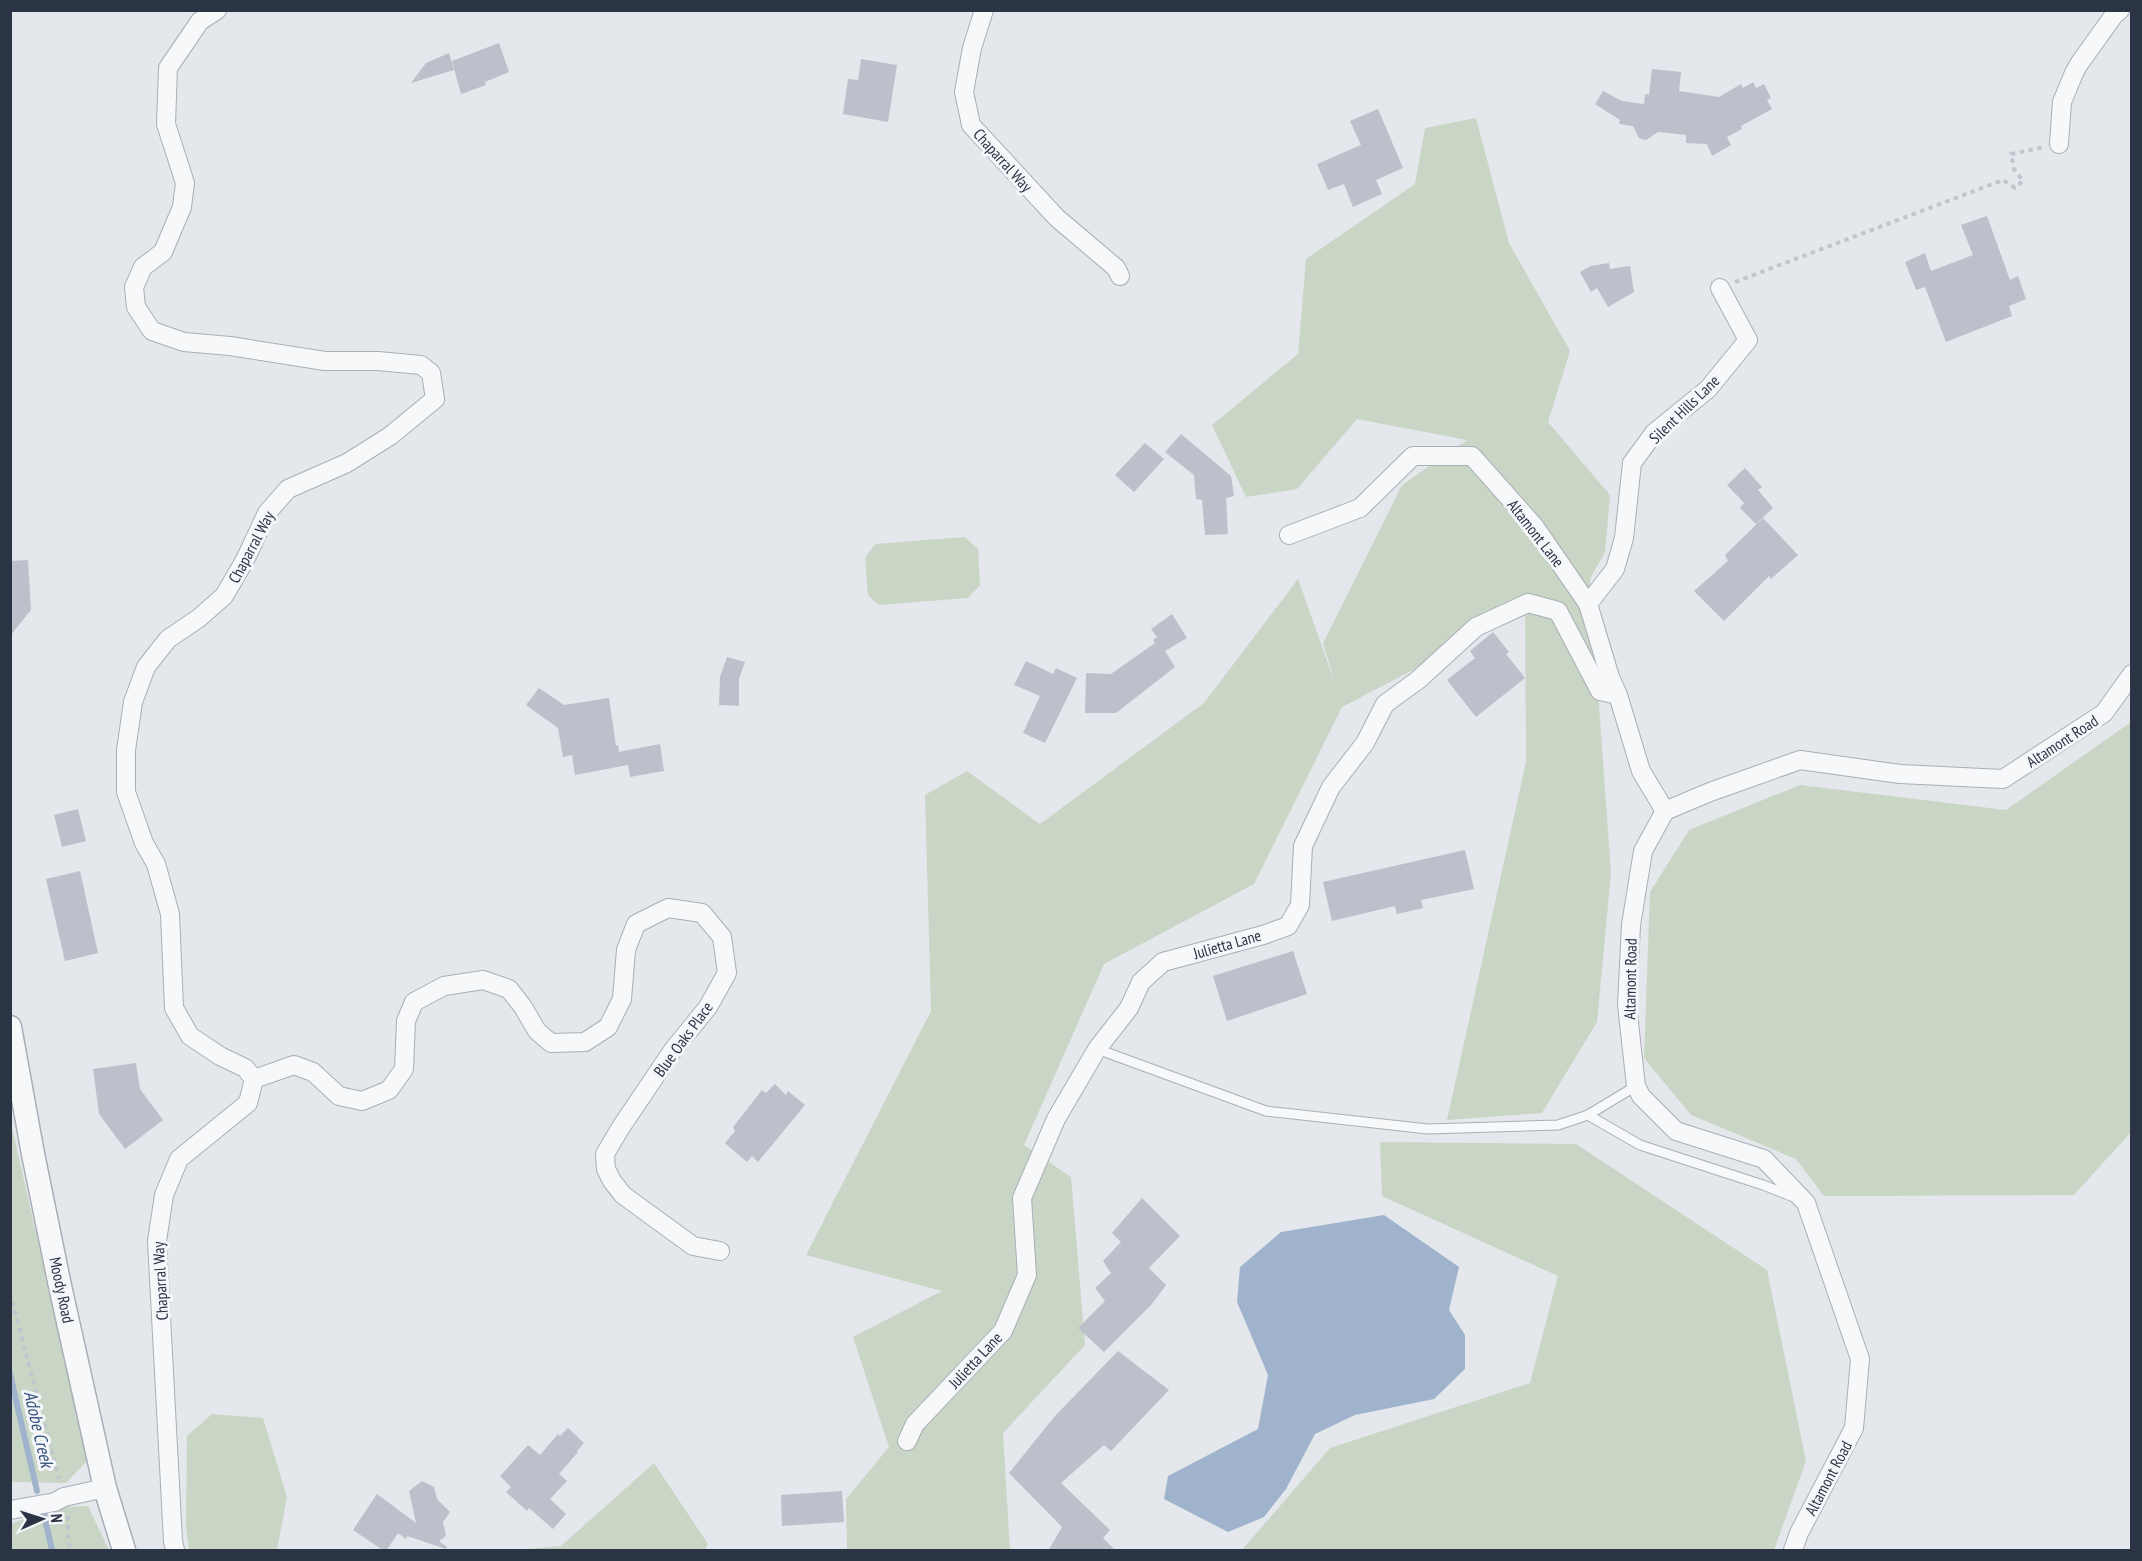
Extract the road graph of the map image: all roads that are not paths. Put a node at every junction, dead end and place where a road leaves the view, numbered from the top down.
1 (217, 10) edge
2 (984, 10) edge
3 (2120, 10) edge
4 (2059, 144) road end
5 (1120, 276) dead end
6 (1720, 288) road end
7 (1289, 535) dead end
8 (1588, 603) junction
9 (2132, 674) edge
10 (1618, 695) junction
11 (1665, 811) junction
12 (10, 1027) edge
13 (1097, 1049) junction
14 (254, 1079) junction
15 (1636, 1086) junction
16 (1588, 1115) junction
17 (1806, 1203) junction
18 (720, 1251) dead end
19 (906, 1441) dead end
20 (105, 1488) junction
21 (10, 1510) edge
22 (124, 1551) edge
23 (175, 1551) edge
24 (1793, 1551) edge

1 - 14 street, Chaparral Way
2 - 5 street, Chaparral Way
3 - 4 street
6 - 8 street, Silent Hills Lane
7 - 8 street, Altamont Lane
8 - 10 street, Altamont Lane
9 - 11 street, Altamont Road
10 - 11 street, Altamont Lane
10 - 13 street, Julietta Lane
11 - 15 street, Altamont Road
12 - 20 street, Moody Road
13 - 16 lane
13 - 19 street, Julietta Lane
14 - 18 street, Blue Oaks Place
14 - 23 street, Chaparral Way
15 - 16 lane
15 - 17 street, Altamont Road
16 - 17 lane
17 - 24 street, Altamont Road
20 - 21 street
20 - 22 street, Moody Road

